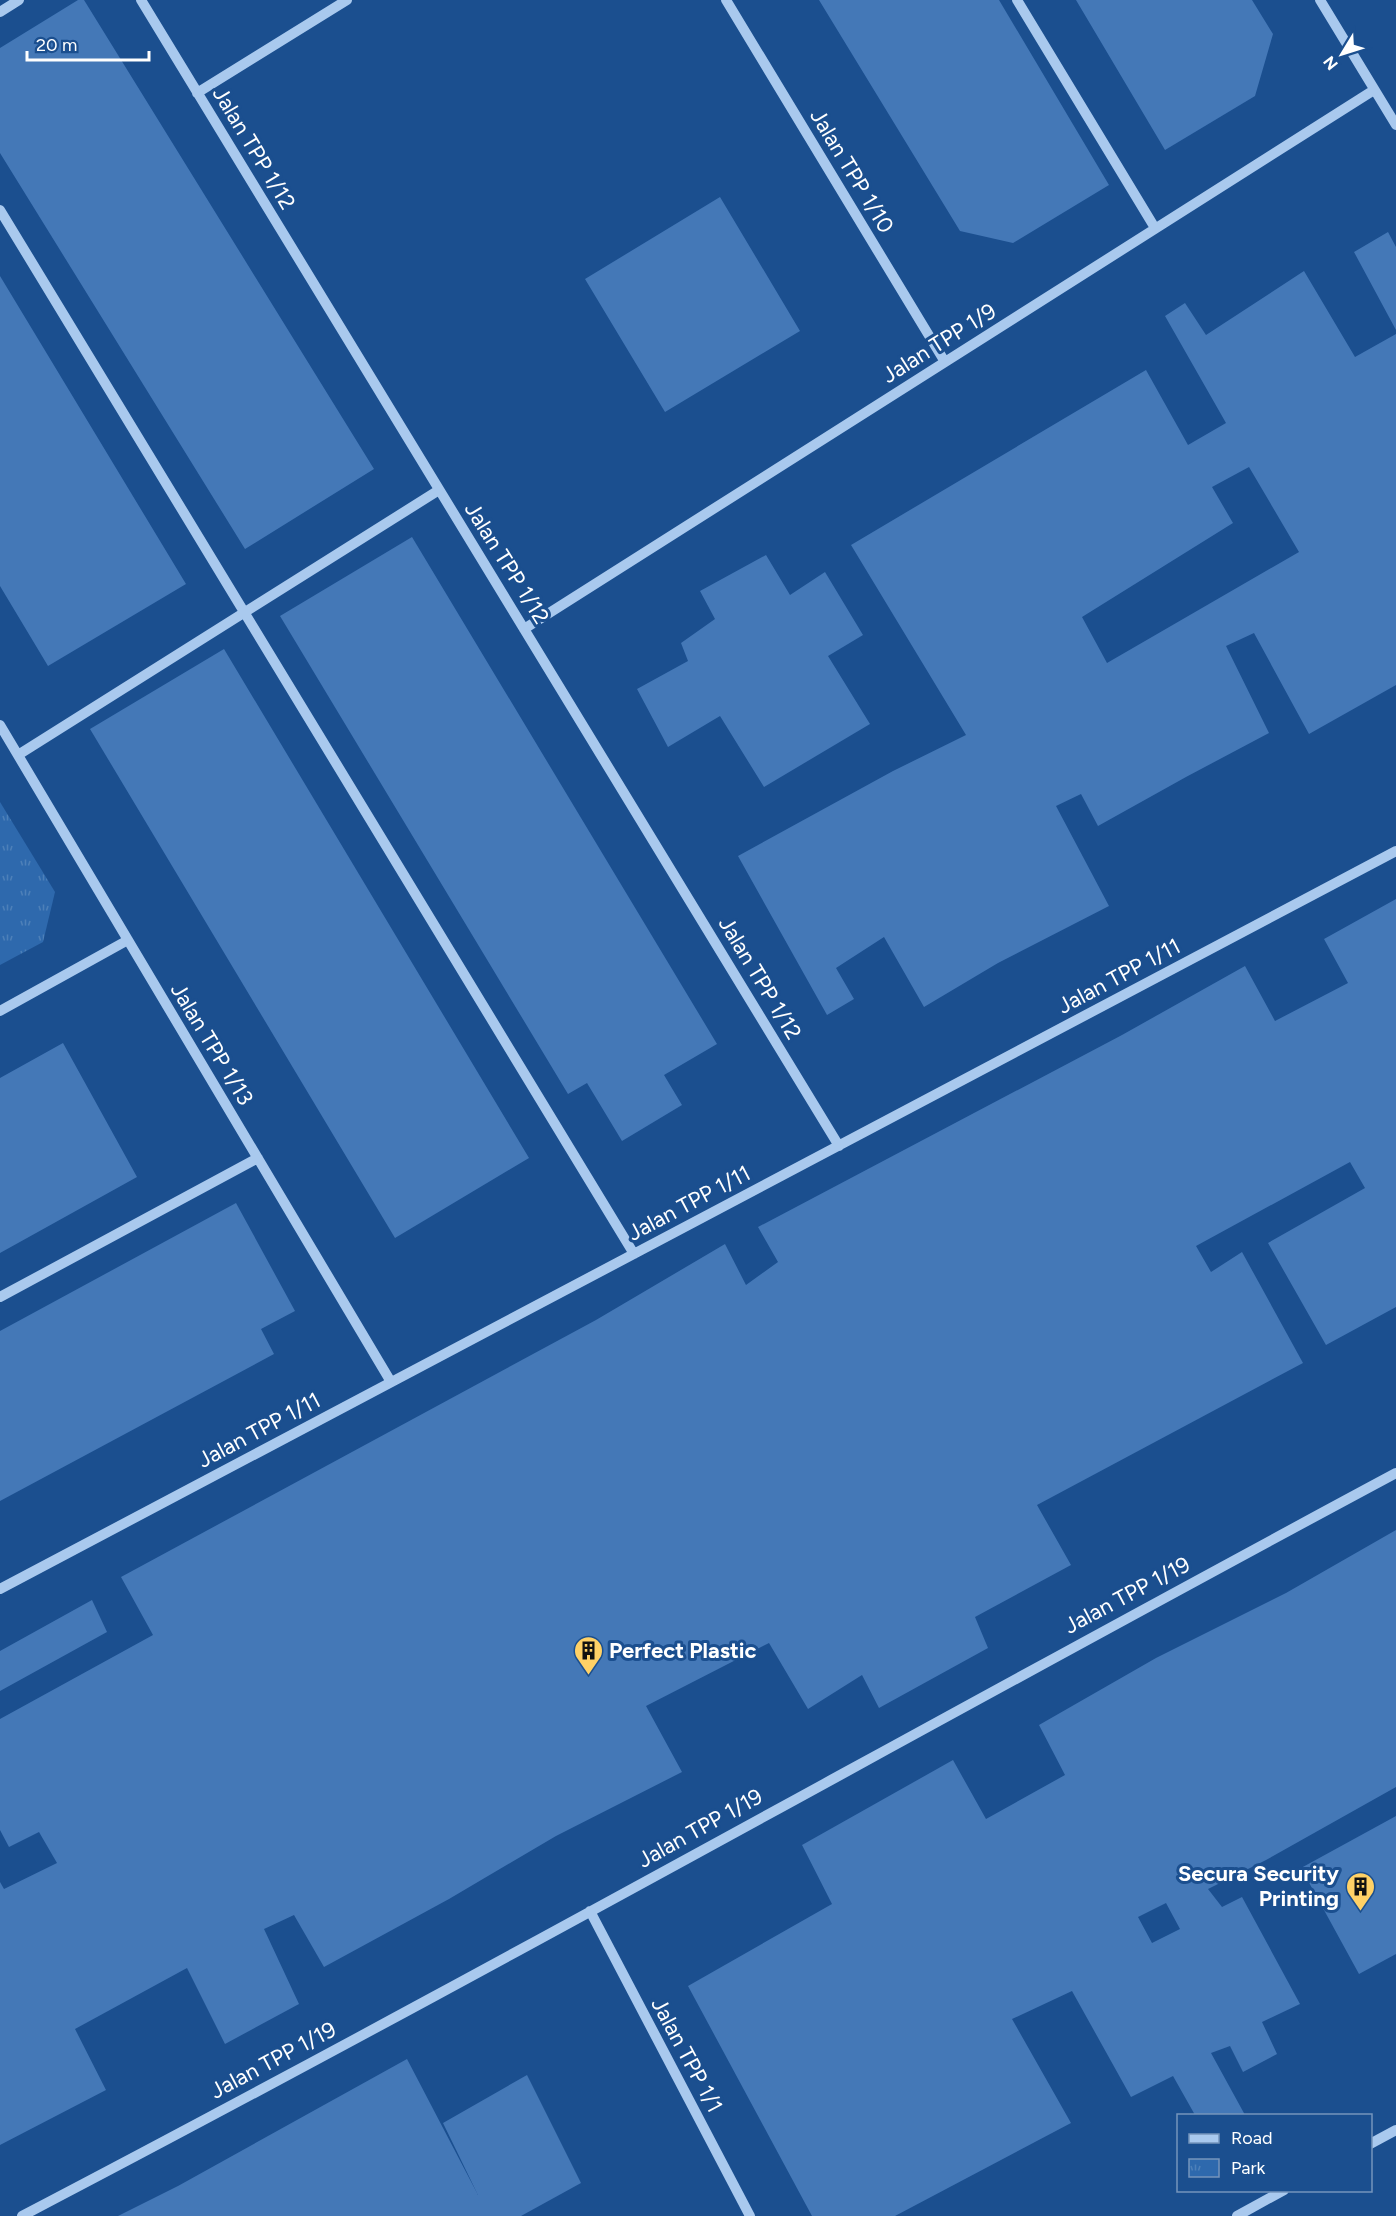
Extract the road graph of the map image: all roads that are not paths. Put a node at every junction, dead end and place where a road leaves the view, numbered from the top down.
1 (19, 0) edge
2 (141, 0) edge
3 (347, 0) edge
4 (726, 0) edge
5 (1017, 0) edge
6 (1320, 0) edge
7 (0, 12) edge
8 (1374, 90) junction
9 (198, 93) junction
10 (1396, 125) edge
11 (0, 210) edge
12 (1155, 228) junction
13 (945, 362) junction
14 (439, 490) junction
15 (245, 612) junction
16 (524, 628) junction
17 (0, 725) edge
18 (18, 755) junction
19 (1396, 851) edge
20 (128, 940) junction
21 (0, 1011) edge
22 (839, 1146) junction
23 (258, 1158) junction
24 (634, 1254) junction
25 (0, 1297) edge
26 (392, 1382) junction
27 (1396, 1473) edge
28 (0, 1589) edge
29 (590, 1911) junction
30 (1396, 2130) edge
31 (1372, 2143) edge
32 (1280, 2192) edge
33 (22, 2216) edge
34 (750, 2216) edge
35 (1237, 2216) edge

1 - 7 street
2 - 9 street, Jalan TPP 1/12
3 - 9 street
4 - 13 street, Jalan TPP 1/10
5 - 12 street
6 - 8 street
8 - 10 street
8 - 12 street, Jalan TPP 1/9
9 - 14 street, Jalan TPP 1/12
11 - 15 street
12 - 13 street, Jalan TPP 1/9
13 - 16 street, Jalan TPP 1/9
14 - 15 street
14 - 16 street, Jalan TPP 1/12
15 - 18 street
15 - 24 street
16 - 22 street, Jalan TPP 1/12
17 - 18 street, Jalan TPP 1/13
18 - 20 street, Jalan TPP 1/13
19 - 22 street, Jalan TPP 1/11
20 - 21 street
20 - 23 street, Jalan TPP 1/13
22 - 24 street, Jalan TPP 1/11
23 - 25 street
23 - 26 street, Jalan TPP 1/13
24 - 26 street, Jalan TPP 1/11
26 - 28 street, Jalan TPP 1/11
27 - 29 street, Jalan TPP 1/19
29 - 33 street, Jalan TPP 1/19
29 - 34 street, Jalan TPP 1/1
30 - 31 street
32 - 35 street

